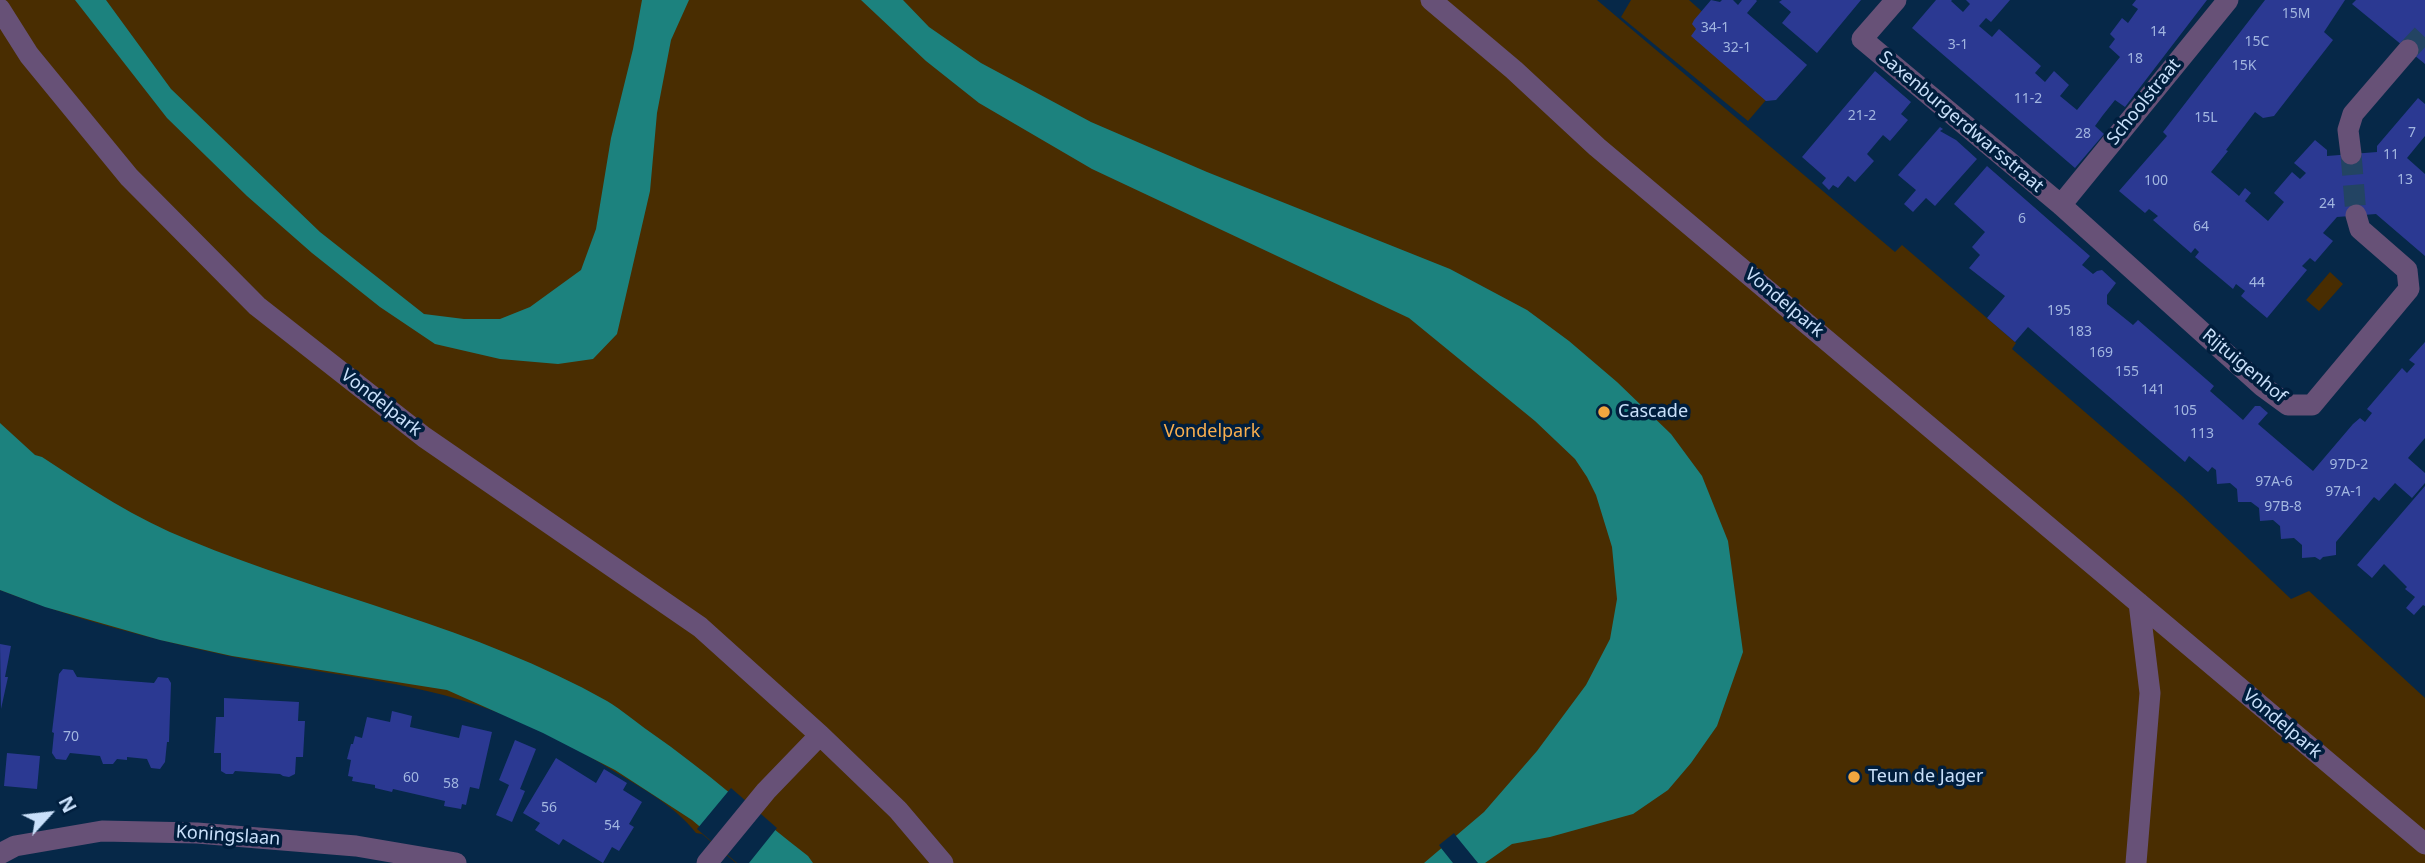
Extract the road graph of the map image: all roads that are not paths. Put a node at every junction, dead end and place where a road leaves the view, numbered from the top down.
1 (1431, 0) edge
2 (1896, 0) edge
3 (2228, 0) edge
4 (0, 9) edge
5 (2408, 50) tunnel mouth
6 (2351, 154) tunnel mouth
7 (2061, 205) junction
8 (2356, 215) tunnel mouth
9 (2140, 603) junction
10 (820, 735) junction
11 (2425, 844) edge
12 (0, 854) edge
13 (713, 856) edge
14 (456, 863) edge
15 (943, 863) edge
16 (2136, 863) edge

1 - 9 street, Vondelpark
2 - 7 street, Saxenburgerdwarsstraat
3 - 7 street, Schoolstraat
4 - 10 street, Vondelpark
5 - 6 street
7 - 8 street, Rijtuigenhof
9 - 11 street, Vondelpark
9 - 16 street
10 - 13 street
10 - 15 street, Vondelpark
12 - 14 street, Koningslaan

